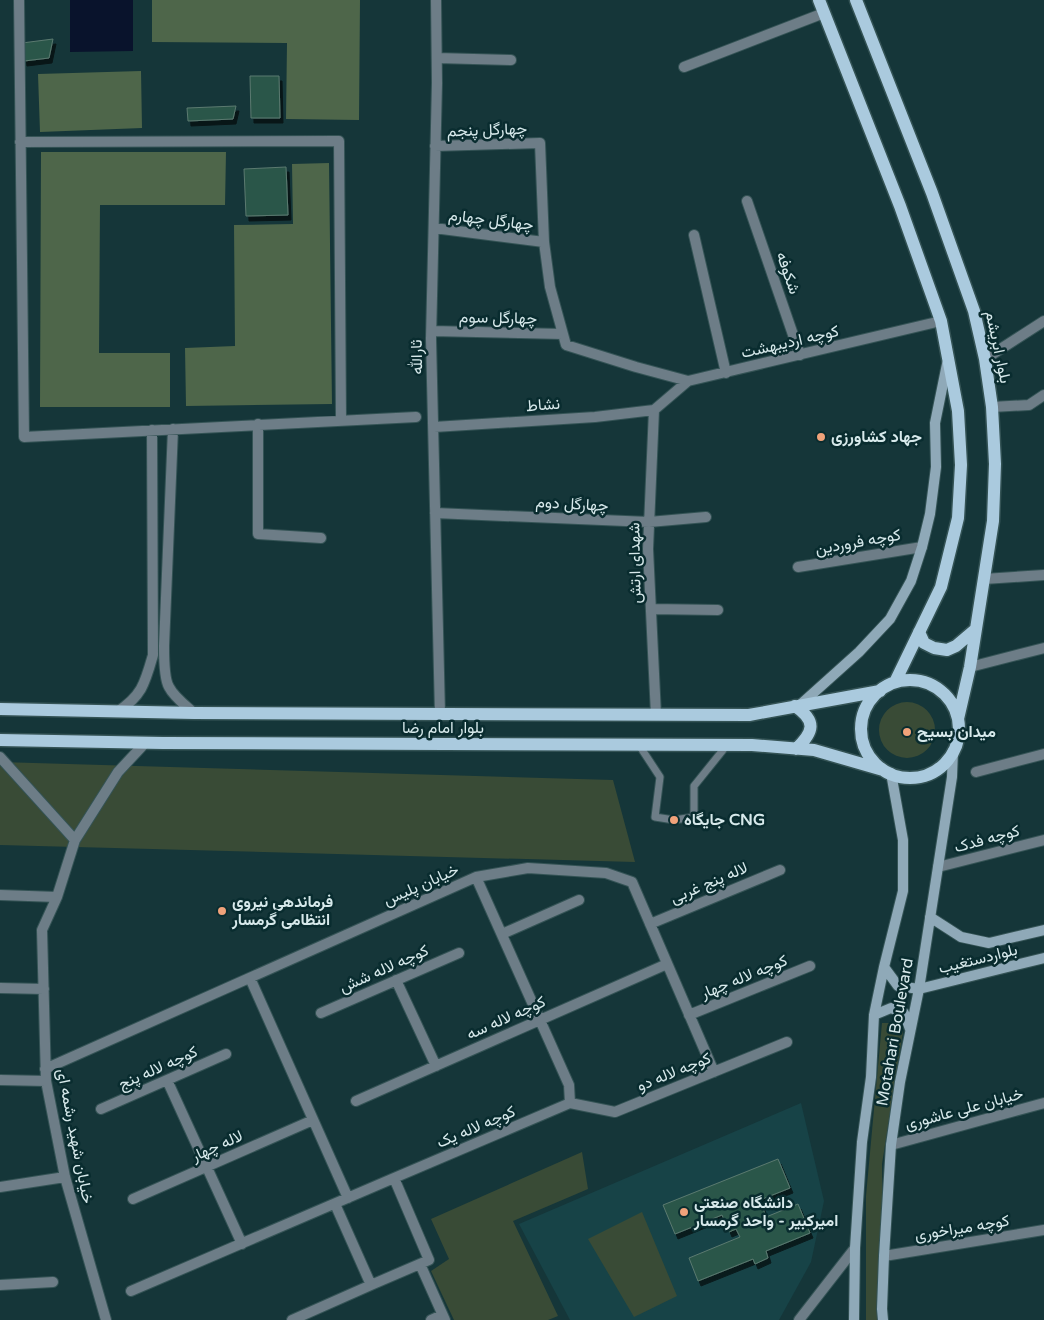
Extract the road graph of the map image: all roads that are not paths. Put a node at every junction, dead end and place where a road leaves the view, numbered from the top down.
1 (19, 0) edge
2 (436, 0) edge
3 (819, 0) edge
4 (856, 0) edge
5 (824, 12) junction
6 (437, 58) junction
7 (511, 60) dead end
8 (684, 67) dead end
9 (20, 142) junction
10 (435, 146) junction
11 (747, 201) dead end
12 (434, 228) junction
13 (694, 235) dead end
14 (544, 242) junction
15 (1044, 321) edge
16 (941, 322) junction
17 (432, 331) junction
18 (563, 334) junction
19 (800, 355) junction
20 (985, 359) junction
21 (948, 360) junction
22 (726, 373) junction
23 (688, 381) junction
24 (1044, 395) edge
25 (992, 407) junction
26 (654, 410) junction
27 (416, 417) dead end
28 (341, 420) junction
29 (258, 424) junction
30 (434, 428) junction
31 (173, 429) junction
32 (152, 430) junction
33 (436, 512) junction
34 (706, 517) dead end
35 (649, 522) junction
36 (321, 538) dead end
37 (922, 547) junction
38 (798, 567) dead end
39 (1044, 575) edge
40 (984, 579) junction
41 (650, 608) junction
42 (718, 610) dead end
43 (153, 620) junction
44 (165, 621) junction
45 (976, 629) junction
46 (919, 632) junction
47 (1044, 648) edge
48 (970, 667) junction
49 (895, 682) junction
50 (880, 691) junction
51 (798, 706) junction
52 (0, 709) edge
53 (117, 712) junction
54 (194, 713) junction
55 (440, 714) junction
56 (656, 715) junction
57 (958, 719) junction
58 (0, 740) edge
59 (146, 742) junction
60 (638, 744) junction
61 (727, 745) junction
62 (796, 748) junction
63 (953, 751) junction
64 (1044, 754) edge
65 (0, 757) edge
66 (887, 772) junction
67 (976, 772) dead end
68 (76, 840) junction
69 (1044, 840) edge
70 (938, 867) junction
71 (780, 870) dead end
72 (476, 877) junction
73 (0, 895) edge
74 (57, 897) junction
75 (579, 900) dead end
76 (930, 917) junction
77 (650, 924) junction
78 (1044, 930) edge
79 (502, 934) junction
80 (459, 953) dead end
81 (1044, 958) edge
82 (667, 964) junction
83 (810, 966) dead end
84 (884, 967) junction
85 (250, 978) junction
86 (396, 980) junction
87 (0, 988) edge
88 (44, 989) junction
89 (919, 989) junction
90 (321, 1013) dead end
91 (689, 1015) junction
92 (874, 1015) junction
93 (540, 1020) junction
94 (910, 1030) junction
95 (787, 1042) dead end
96 (226, 1054) dead end
97 (436, 1066) junction
98 (45, 1069) junction
99 (714, 1072) junction
100 (0, 1080) edge
101 (167, 1080) junction
102 (46, 1081) junction
103 (356, 1101) dead end
104 (1044, 1102) edge
105 (570, 1103) junction
106 (101, 1109) dead end
107 (313, 1120) junction
108 (891, 1145) junction
109 (207, 1167) junction
110 (65, 1177) junction
111 (394, 1178) junction
112 (0, 1187) edge
113 (348, 1198) junction
114 (133, 1199) dead end
115 (335, 1204) junction
116 (1044, 1230) edge
117 (242, 1244) junction
118 (854, 1248) junction
119 (884, 1256) junction
120 (420, 1264) junction
121 (53, 1282) dead end
122 (0, 1285) edge
123 (371, 1285) junction
124 (131, 1291) dead end
125 (443, 1318) edge
126 (106, 1320) edge
127 (292, 1320) edge
128 (431, 1320) edge
129 (799, 1320) edge
130 (854, 1320) edge
131 (883, 1320) edge

1 - 9 street
2 - 6 street, ثارالله
3 - 5 main road
4 - 20 main road, بلوار ابریشم
5 - 8 street
5 - 16 main road
6 - 7 street
6 - 10 street, ثارالله
9 - 28 street
9 - 32 street
10 - 12 street, ثارالله
10 - 14 street, چهارگل پنجم
11 - 19 street, شکوفه
12 - 14 street, چهارگل چهارم
12 - 17 street, ثارالله
13 - 22 street
14 - 18 street
15 - 20 street
16 - 19 street, کوچه اردیبهشت
16 - 21 main road
17 - 18 street, چهارگل سوم
17 - 30 street, ثارالله
18 - 23 street
19 - 22 street, کوچه اردیبهشت
20 - 25 main road, بلوار ابریشم
21 - 37 main road
21 - 46 main road
22 - 23 street, کوچه اردیبهشت
23 - 26 street, کوچه اردیبهشت
24 - 25 street
25 - 40 main road, بلوار ابریشم
26 - 30 street, نشاط
26 - 35 street, شهدای ارتش
27 - 28 street
28 - 29 street
29 - 31 street
29 - 36 street
30 - 33 street, ثارالله
31 - 32 street
31 - 44 street
32 - 43 street
33 - 35 street, چهارگل دوم
33 - 55 street, ثارالله
34 - 35 street, چهارگل دوم
35 - 41 street, شهدای ارتش
37 - 38 street, کوچه فروردین
37 - 51 main road
39 - 40 street
40 - 45 main road, بلوار ابریشم
41 - 42 street
41 - 56 street, شهدای ارتش
43 - 44 street
43 - 53 street
44 - 54 street
45 - 46 main road
45 - 48 main road, بلوار ابریشم
46 - 49 main road
47 - 48 street
48 - 57 main road, بلوار ابریشم
49 - 50 main road
49 - 57 main road
50 - 51 main road, بلوار امام رضا
50 - 66 main road
51 - 56 main road, بلوار امام رضا
51 - 62 main road
52 - 53 main road, بلوار امام رضا
53 - 54 main road, بلوار امام رضا
54 - 55 main road, بلوار امام رضا
55 - 56 main road, بلوار امام رضا
57 - 63 main road
58 - 59 main road, بلوار امام رضا
59 - 60 main road, بلوار امام رضا
59 - 68 street, خیابان شهید رشمه ای
60 - 61 main road, بلوار امام رضا
60 - 61 lane
61 - 62 main road, بلوار امام رضا
62 - 66 main road, بلوار امام رضا
63 - 66 main road
63 - 70 main road, Motahari Boulevard
64 - 67 street
65 - 68 street
66 - 84 main road, Motahari Boulevard
68 - 74 street, خیابان شهید رشمه ای
69 - 70 street, کوچه فدک
70 - 76 main road, Motahari Boulevard
71 - 77 street, لاله پنج غربی
72 - 77 street, خیابان پلیس
72 - 79 street
72 - 85 street, خیابان پلیس
73 - 74 street
74 - 88 street, خیابان شهید رشمه ای
75 - 79 street
76 - 78 main road
76 - 89 main road, Motahari Boulevard
77 - 82 street, خیابان پلیس
79 - 93 street
80 - 86 street, کوچه لاله شش
81 - 89 main road, بلواردستغیب
82 - 91 street, خیابان پلیس
82 - 93 street, کوچه لاله سه
83 - 91 street, کوچه لاله چهار
84 - 89 main road
84 - 92 main road, Motahari Boulevard
85 - 98 street, خیابان پلیس
85 - 107 street
86 - 90 street, کوچه لاله شش
86 - 97 street
87 - 88 street
88 - 98 street, خیابان شهید رشمه ای
89 - 94 main road, Motahari Boulevard
91 - 99 street, خیابان پلیس
92 - 94 main road
92 - 118 main road, Motahari Boulevard
93 - 97 street, کوچه لاله سه
93 - 105 street
94 - 108 main road, Motahari Boulevard
95 - 99 street, کوچه لاله دو
96 - 101 street, کوچه لاله پنج
97 - 103 street, کوچه لاله سه
98 - 102 street, خیابان شهید رشمه ای
99 - 105 street, کوچه لاله دو
100 - 102 street
101 - 106 street, کوچه لاله پنج
101 - 109 street
102 - 110 street, خیابان شهید رشمه ای
104 - 108 street, خیابان علی عاشوری
105 - 111 street, کوچه لاله یک
107 - 109 street, لاله چهار
107 - 113 street
108 - 119 main road, Motahari Boulevard
109 - 114 street, لاله چهار
109 - 117 street
110 - 112 street
110 - 126 street, خیابان شهید رشمه ای
111 - 113 street, کوچه لاله یک
111 - 120 street
113 - 115 street, کوچه لاله یک
115 - 117 street, کوچه لاله یک
115 - 123 street
116 - 119 street, کوچه میراخوری
117 - 124 street
118 - 129 street
118 - 130 main road, Motahari Boulevard
119 - 131 main road, Motahari Boulevard
120 - 123 street
120 - 125 street
121 - 122 street
123 - 127 street
125 - 128 street

